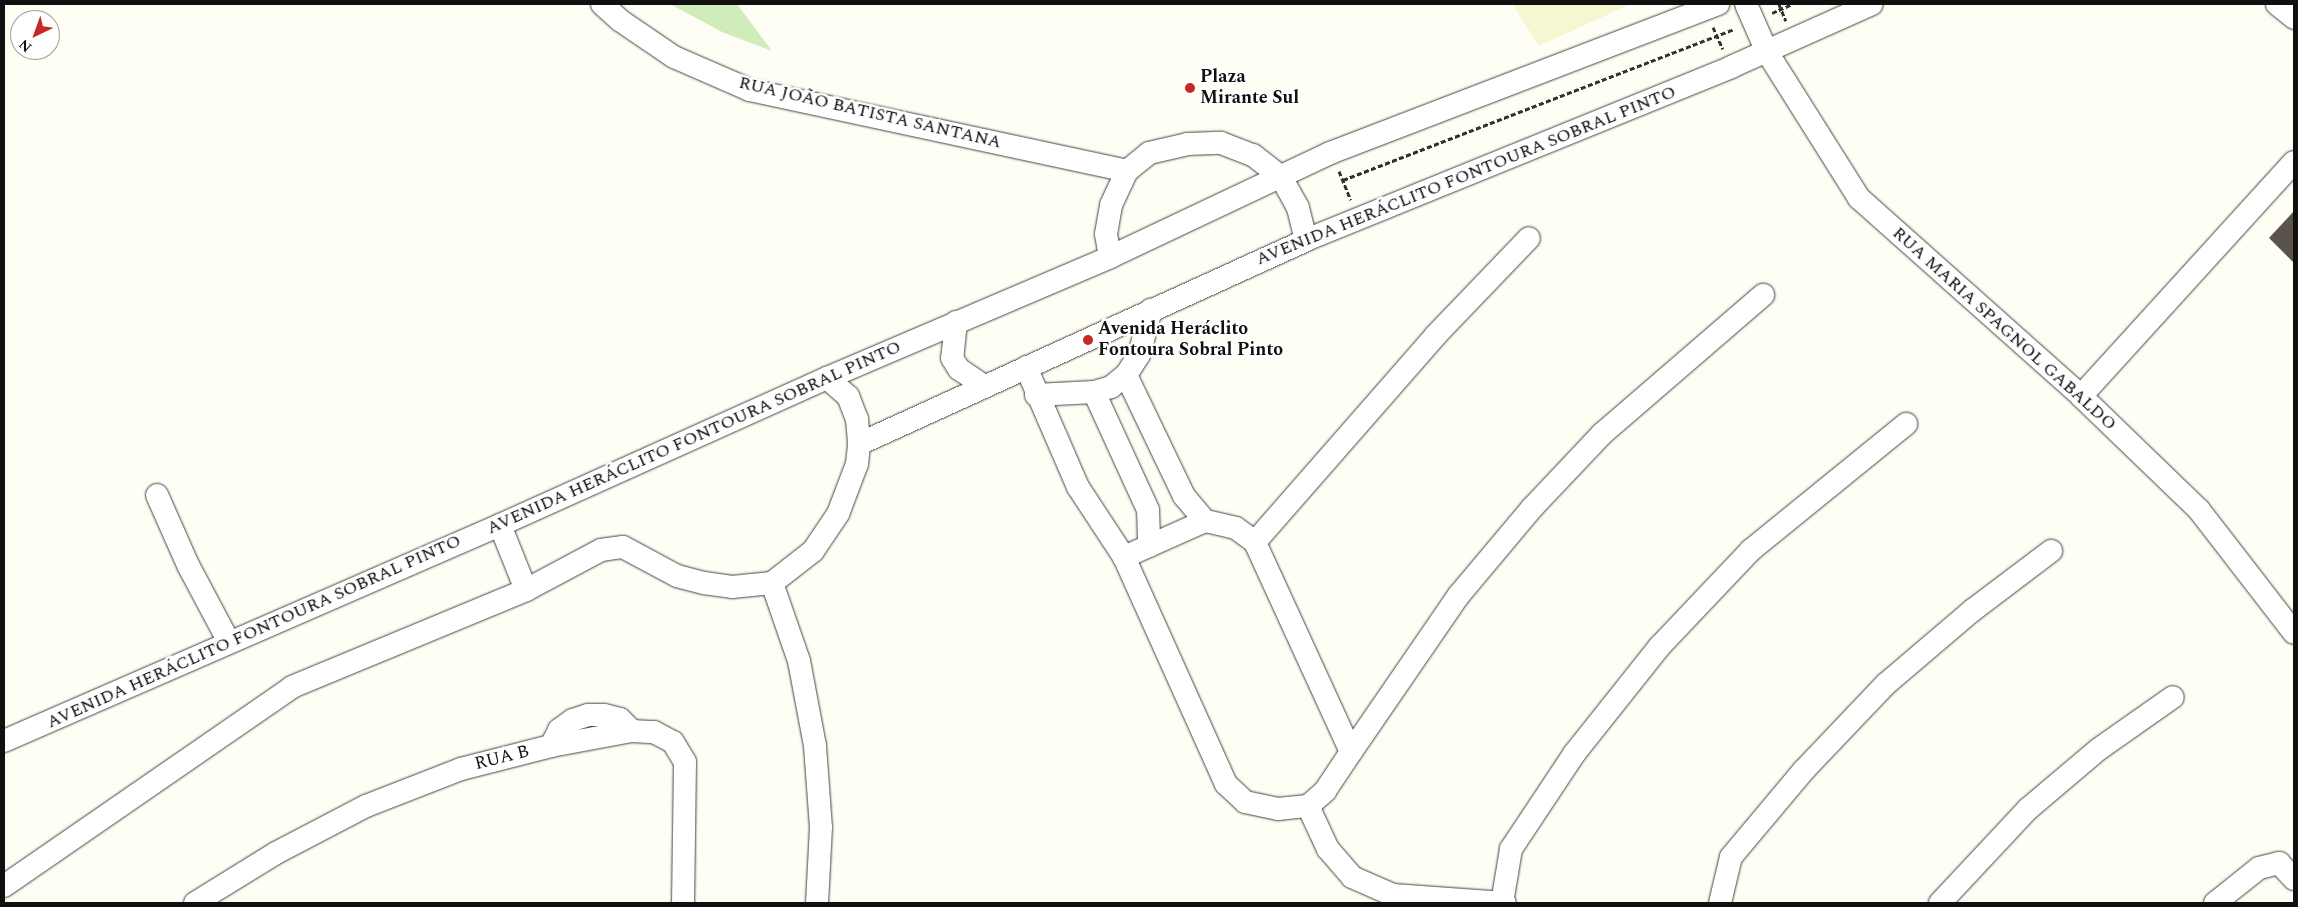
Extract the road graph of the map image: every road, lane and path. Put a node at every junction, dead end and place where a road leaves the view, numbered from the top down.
1 (602, 4) edge
2 (1792, 4) edge
3 (1872, 4) edge
4 (2277, 4) edge
5 (1711, 6) edge
6 (1749, 12) edge
7 (2294, 18) edge
8 (1717, 36) junction
9 (1767, 52) junction
10 (1731, 68) junction
11 (1330, 153) junction
12 (2294, 162) edge
13 (1127, 171) junction
14 (1281, 178) junction
15 (1343, 180) junction
16 (1359, 219) junction
17 (1529, 238) dead end
18 (1306, 240) junction
19 (1110, 256) junction
20 (1763, 295) dead end
21 (1151, 310) junction
22 (956, 322) junction
23 (1026, 367) junction
24 (1126, 374) junction
25 (826, 378) junction
26 (984, 386) junction
27 (1094, 392) junction
28 (1036, 395) junction
29 (2081, 396) junction
30 (1906, 424) dead end
31 (859, 444) junction
32 (156, 495) dead end
33 (1205, 521) junction
34 (500, 525) junction
35 (1255, 542) junction
36 (1150, 546) junction
37 (2051, 551) dead end
38 (1124, 557) junction
39 (772, 583) junction
40 (526, 590) junction
41 (2294, 633) edge
42 (228, 642) junction
43 (2173, 697) dead end
44 (4, 741) edge
45 (1352, 752) junction
46 (1308, 806) junction
47 (2294, 879) edge
48 (1960, 880) junction
49 (4, 886) edge
50 (195, 903) edge
51 (683, 903) edge
52 (817, 903) edge
53 (1504, 903) edge
54 (1720, 903) edge
55 (1940, 903) edge
56 (1963, 903) edge
57 (2215, 903) edge

1 - 13 street, RUA JOÃO BATISTA SANTANA
2 - 6 path
3 - 9 street, AVENIDA HERÁCLITO FONTOURA SOBRAL PINTO
4 - 7 street
5 - 8 path
5 - 11 street, AVENIDA HERÁCLITO FONTOURA SOBRAL PINTO
6 - 8 path
6 - 9 street, RUA MARIA SPAGNOL GABALDO
8 - 10 path
8 - 15 path
9 - 10 street, AVENIDA HERÁCLITO FONTOURA SOBRAL PINTO
9 - 29 street, RUA MARIA SPAGNOL GABALDO
10 - 16 street, AVENIDA HERÁCLITO FONTOURA SOBRAL PINTO
11 - 14 street, AVENIDA HERÁCLITO FONTOURA SOBRAL PINTO
11 - 15 path
12 - 29 street
13 - 14 street
13 - 19 street
14 - 18 street
14 - 19 street, AVENIDA HERÁCLITO FONTOURA SOBRAL PINTO
15 - 16 path
16 - 18 street, AVENIDA HERÁCLITO FONTOURA SOBRAL PINTO
17 - 35 street
18 - 21 street, AVENIDA HERÁCLITO FONTOURA SOBRAL PINTO
19 - 22 street, AVENIDA HERÁCLITO FONTOURA SOBRAL PINTO
20 - 45 street
21 - 23 street, AVENIDA HERÁCLITO FONTOURA SOBRAL PINTO
21 - 24 street
22 - 25 street, AVENIDA HERÁCLITO FONTOURA SOBRAL PINTO
22 - 26 street
23 - 26 street, AVENIDA HERÁCLITO FONTOURA SOBRAL PINTO
23 - 28 street
24 - 27 street
24 - 33 street
25 - 31 street
25 - 34 street, AVENIDA HERÁCLITO FONTOURA SOBRAL PINTO
26 - 31 street, AVENIDA HERÁCLITO FONTOURA SOBRAL PINTO
27 - 28 street
27 - 36 street
28 - 38 street
29 - 41 street, RUA MARIA SPAGNOL GABALDO
30 - 53 street
31 - 39 street
32 - 42 street
33 - 35 street
33 - 36 street
34 - 40 street
34 - 42 street, AVENIDA HERÁCLITO FONTOURA SOBRAL PINTO
35 - 45 street
36 - 38 street
37 - 54 street
38 - 46 street
39 - 40 street
39 - 52 street
40 - 49 street
42 - 44 street, AVENIDA HERÁCLITO FONTOURA SOBRAL PINTO
43 - 48 street
45 - 46 street
46 - 53 street
47 - 57 street
48 - 55 street
48 - 56 street
50 - 51 street, RUA B

